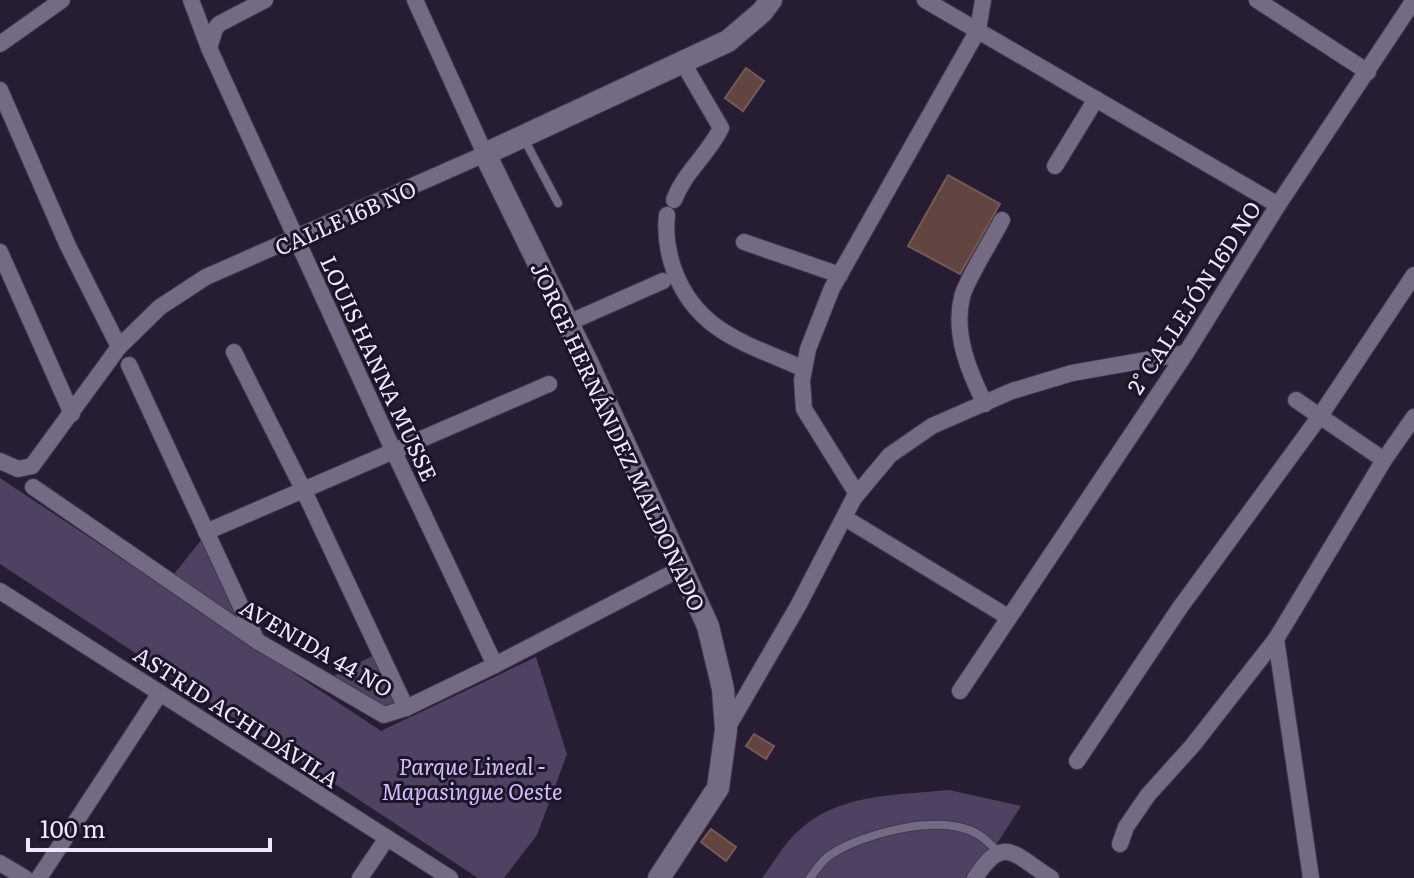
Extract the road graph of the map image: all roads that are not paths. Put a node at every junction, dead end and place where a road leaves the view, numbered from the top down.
1 (62, 0) edge
2 (191, 0) edge
3 (265, 0) edge
4 (415, 0) edge
5 (771, 0) edge
6 (925, 0) edge
7 (983, 0) edge
8 (1257, 0) edge
9 (1414, 0) edge
10 (978, 30) junction
11 (0, 44) edge
12 (209, 48) junction
13 (683, 63) junction
14 (1368, 72) junction
15 (0, 90) edge
16 (1096, 99) junction
17 (523, 137) junction
18 (485, 154) junction
19 (1055, 166) dead end
20 (558, 203) dead end
21 (1278, 205) junction
22 (1002, 220) dead end
23 (297, 239) junction
24 (744, 242) dead end
25 (0, 252) edge
26 (840, 275) junction
27 (1414, 275) edge
28 (663, 281) dead end
29 (568, 323) junction
30 (119, 347) junction
31 (234, 352) dead end
32 (1186, 353) junction
33 (129, 365) dead end
34 (804, 369) junction
35 (549, 384) dead end
36 (1296, 400) dead end
37 (985, 404) junction
38 (72, 414) junction
39 (1320, 416) junction
40 (1414, 417) edge
41 (394, 452) junction
42 (1384, 460) junction
43 (0, 461) edge
44 (33, 487) dead end
45 (304, 491) junction
46 (857, 494) junction
47 (845, 518) junction
48 (206, 532) junction
49 (682, 568) junction
50 (0, 591) edge
51 (1008, 617) junction
52 (1276, 639) junction
53 (257, 641) junction
54 (495, 665) junction
55 (960, 691) dead end
56 (160, 693) junction
57 (406, 708) junction
58 (726, 730) junction
59 (1077, 761) dead end
60 (387, 838) junction
61 (1120, 844) dead end
62 (998, 852) junction
63 (0, 863) edge
64 (25, 878) edge
65 (39, 878) edge
66 (360, 878) edge
67 (450, 878) edge
68 (659, 878) edge
69 (810, 878) edge
70 (975, 878) edge
71 (1051, 878) edge
72 (1311, 878) edge

1 - 11 street
2 - 12 street, LOUIS HANNA MUSSE
3 - 12 street
4 - 18 street, JORGE HERNÁNDEZ MALDONADO
5 - 13 street, CALLE 16B NO
6 - 10 street
7 - 10 street
8 - 14 street
9 - 14 street, 2° CALLEJÓN 16D NO
10 - 16 street
10 - 26 street
12 - 23 street, LOUIS HANNA MUSSE
13 - 17 street, CALLE 16B NO
13 - 34 street
14 - 21 street, 2° CALLEJÓN 16D NO
15 - 30 street
16 - 19 street
16 - 21 street
17 - 18 street, CALLE 16B NO
17 - 20 lane
18 - 23 street, CALLE 16B NO
18 - 29 street, JORGE HERNÁNDEZ MALDONADO
21 - 32 street, 2° CALLEJÓN 16D NO
22 - 37 street
23 - 30 street, CALLE 16B NO
23 - 41 street, LOUIS HANNA MUSSE
24 - 26 street
25 - 38 street
26 - 34 street
27 - 39 street
28 - 29 street
29 - 49 street, JORGE HERNÁNDEZ MALDONADO
30 - 38 street, CALLE 16B NO
31 - 45 street
32 - 37 street
32 - 51 street, 2° CALLEJÓN 16D NO
33 - 48 street
34 - 46 street
35 - 41 street
36 - 39 street
37 - 46 street
38 - 43 street, CALLE 16B NO
39 - 42 street
39 - 59 street
40 - 42 street
41 - 45 street
41 - 54 street, LOUIS HANNA MUSSE
42 - 52 street
44 - 53 street, AVENIDA 44 NO
45 - 48 street
45 - 57 street
46 - 47 street
47 - 51 street
47 - 58 street
48 - 53 street
49 - 54 street, AVENIDA 44 NO
49 - 58 street, JORGE HERNÁNDEZ MALDONADO
50 - 56 street, ASTRID ACHI DÁVILA
51 - 55 street, 2° CALLEJÓN 16D NO
52 - 61 street
52 - 72 street
53 - 57 street, AVENIDA 44 NO
54 - 57 street, AVENIDA 44 NO
56 - 60 street, ASTRID ACHI DÁVILA
56 - 65 street
58 - 68 street, JORGE HERNÁNDEZ MALDONADO
60 - 66 street
60 - 67 street, ASTRID ACHI DÁVILA
62 - 69 lane
62 - 70 street
62 - 71 street
63 - 64 street

